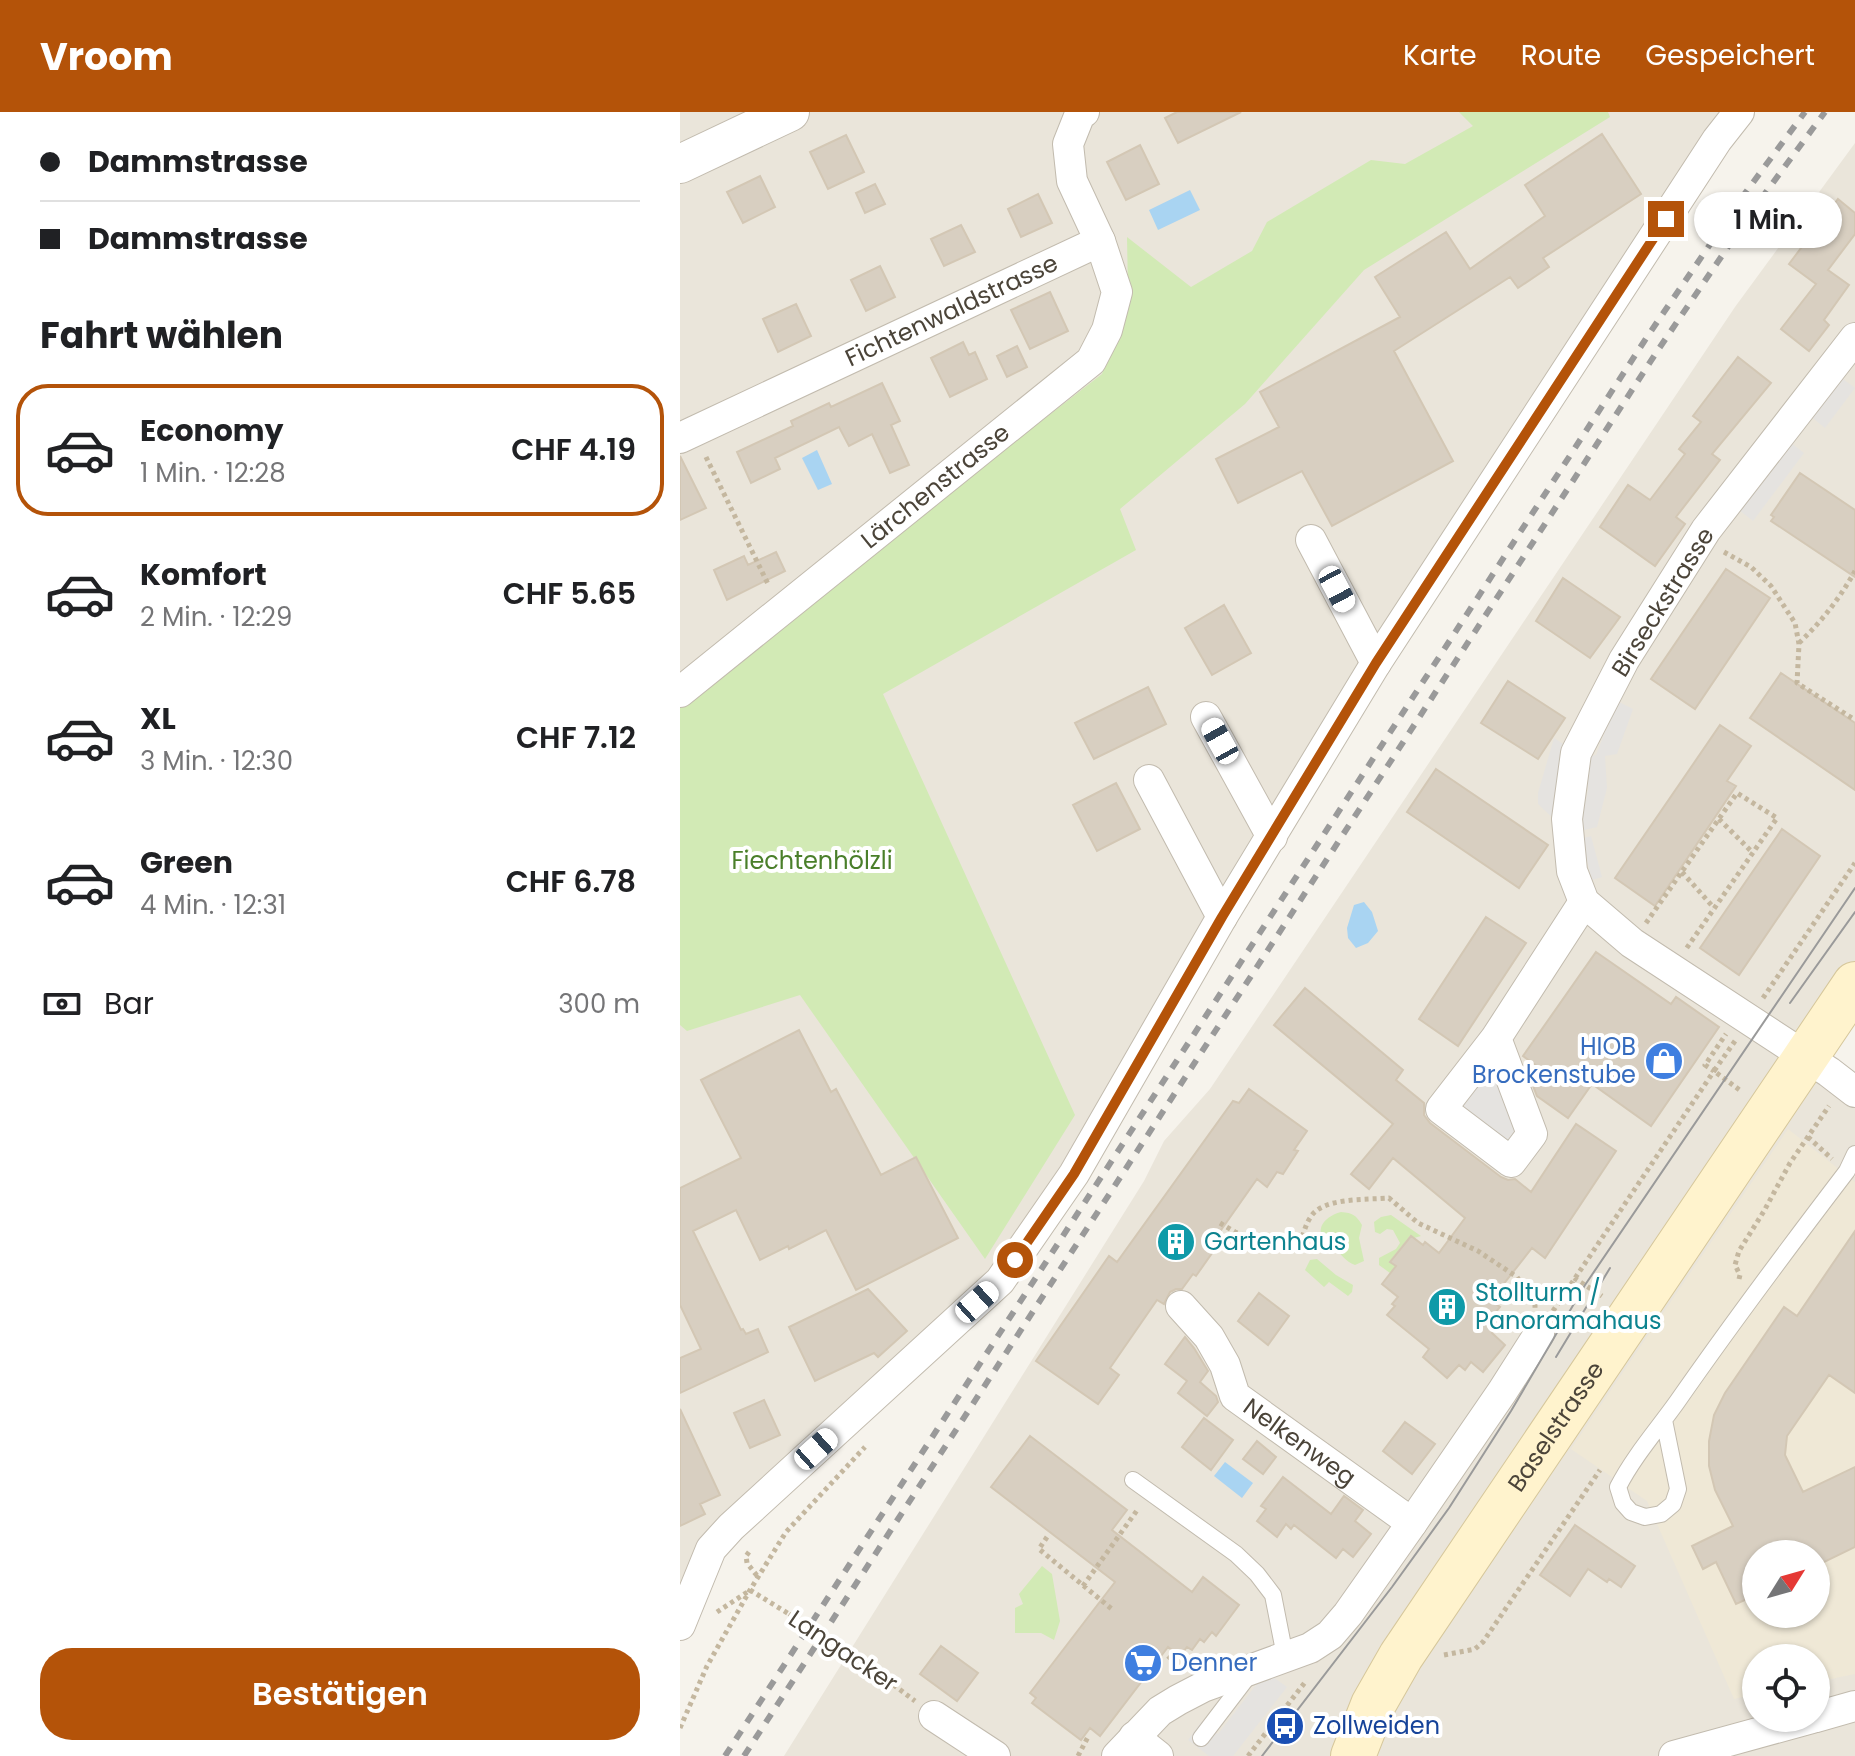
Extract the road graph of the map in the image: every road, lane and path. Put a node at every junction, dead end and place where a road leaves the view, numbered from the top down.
1 (790, 112) edge
2 (1739, 112) edge
3 (1081, 113) edge
4 (680, 164) edge
5 (1100, 241) junction
6 (1855, 338) edge
7 (687, 434) edge
8 (1701, 537) junction
9 (1311, 540) dead end
10 (1855, 571) edge
11 (781, 611) junction
12 (1799, 644) junction
13 (1376, 663) junction
14 (680, 692) edge
15 (1206, 717) dead end
16 (1855, 720) edge
17 (1149, 780) dead end
18 (1719, 819) junction
19 (1272, 837) junction
20 (1752, 853) junction
21 (1855, 863) edge
22 (1682, 872) junction
23 (1584, 902) junction
24 (1714, 908) junction
25 (1222, 917) junction
26 (1632, 943) junction
27 (1672, 969) junction
28 (1855, 984) edge
29 (1740, 1024) junction
30 (1496, 1038) dead end
31 (1806, 1057) junction
32 (1718, 1065) dead end
33 (1842, 1099) edge
34 (1808, 1137) junction
35 (1855, 1154) edge
36 (1824, 1170) dead end
37 (1220, 1223) dead end
38 (1748, 1267) dead end
39 (1740, 1275) junction
40 (1574, 1278) junction
41 (1731, 1288) dead end
42 (1604, 1297) dead end
43 (1181, 1306) dead end
44 (1726, 1330) junction
45 (1539, 1334) junction
46 (1664, 1420) junction
47 (1604, 1464) dead end
48 (1133, 1480) dead end
49 (1149, 1492) junction
50 (1412, 1523) junction
51 (1047, 1537) dead end
52 (1083, 1586) junction
53 (1113, 1610) dead end
54 (680, 1625) edge
55 (1330, 1635) junction
56 (1441, 1655) dead end
57 (1285, 1656) junction
58 (1254, 1667) junction
59 (1855, 1706) edge
60 (1830, 1713) edge
61 (934, 1716) joint
62 (680, 1728) edge
63 (1762, 1732) edge
64 (1089, 1735) dead end
65 (1201, 1738) dead end
66 (1126, 1746) edge
67 (995, 1756) edge
68 (1078, 1756) edge
69 (1158, 1756) edge
70 (1248, 1756) edge
71 (1353, 1756) edge
72 (1674, 1756) edge

1 - 4 street
2 - 13 street
3 - 5 street
5 - 7 street, Fichtenwaldstrasse
5 - 11 street, Lärchenstrasse
6 - 8 street, Birseckstrasse
7 - 11 path
8 - 12 path
8 - 23 street, Birseckstrasse
9 - 13 street
10 - 12 path
11 - 14 street, Lärchenstrasse
12 - 16 path
13 - 19 street
15 - 19 street
17 - 25 street
18 - 20 path
18 - 20 path
18 - 22 path
19 - 25 street
20 - 24 path
21 - 29 path
22 - 24 path
22 - 26 path
23 - 26 street
23 - 30 street
24 - 27 path
25 - 54 street
26 - 27 street
27 - 29 street
28 - 31 main road, Baselstrasse
29 - 31 street
29 - 32 path
29 - 40 path
31 - 33 street
31 - 71 main road, Baselstrasse
33 - 34 path
34 - 36 path
34 - 39 path
35 - 44 lane
37 - 45 path
38 - 39 path
39 - 41 path
39 - 44 path
40 - 42 path
40 - 45 path
43 - 50 street, Nelkenweg
44 - 46 lane
45 - 50 street
46 - 46 lane
47 - 56 path
48 - 49 lane
49 - 52 path
49 - 57 lane
50 - 55 street
51 - 52 path
52 - 53 path
55 - 57 street
55 - 70 path
57 - 58 street
58 - 65 lane
58 - 66 street
59 - 60 street
61 - 62 path, Langacker, bridge
61 - 67 street
63 - 72 street
64 - 68 path
66 - 69 street

